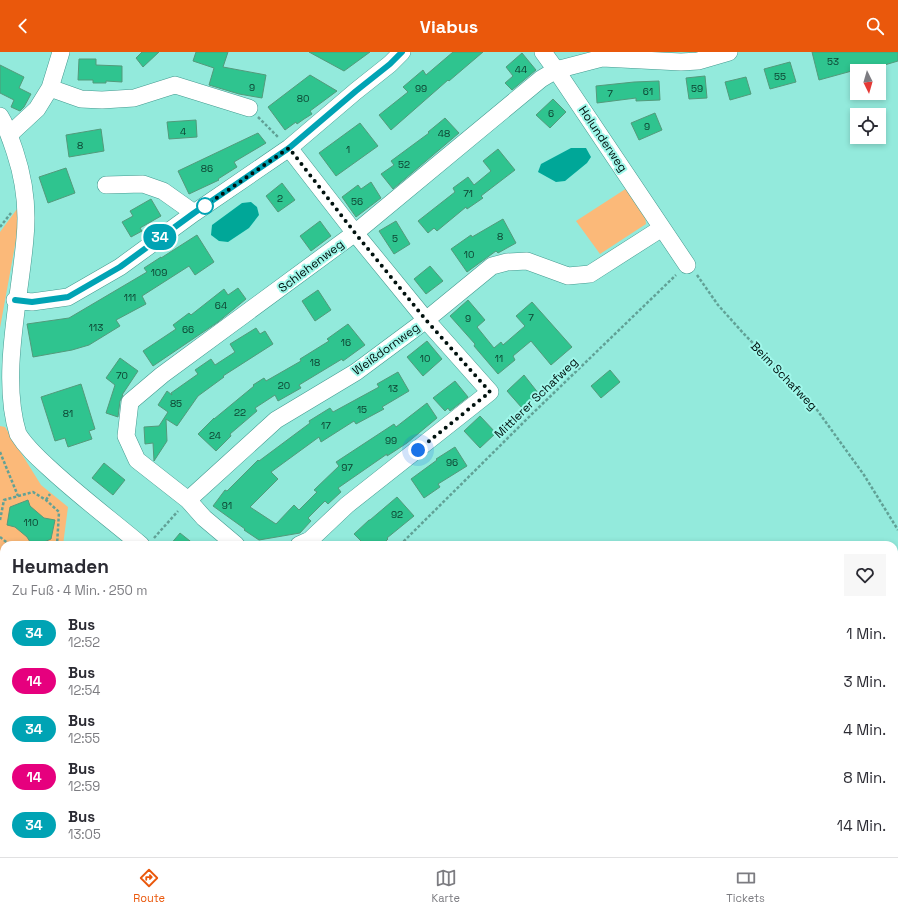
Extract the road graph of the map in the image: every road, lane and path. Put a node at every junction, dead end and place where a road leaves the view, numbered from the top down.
1 (61, 52) edge
2 (402, 52) edge
3 (543, 52) edge
4 (729, 52) edge
5 (696, 57) edge
6 (556, 70) junction
7 (50, 88) junction
8 (250, 108) joint
9 (0, 116) edge
10 (10, 134) junction
11 (289, 148) junction
12 (106, 185) dead end
13 (194, 213) junction
14 (662, 228) junction
15 (355, 233) junction
16 (687, 265) junction
17 (15, 300) junction
18 (426, 320) junction
19 (0, 452) edge
20 (50, 494) dead end
21 (18, 496) junction
22 (46, 500) junction
23 (188, 500) junction
24 (0, 518) edge
25 (898, 530) edge
26 (57, 541) edge
27 (144, 541) edge
28 (149, 541) edge
29 (231, 541) edge
30 (308, 541) edge
31 (404, 541) edge

1 - 7 street
2 - 11 street
3 - 6 street, Holunderweg
4 - 5 street, Schlehenweg
5 - 6 street, Schlehenweg
6 - 14 street, Holunderweg
6 - 15 street, Schlehenweg
7 - 8 street
7 - 10 street
8 - 11 path
9 - 10 street
10 - 17 street
11 - 13 street
11 - 15 street
12 - 13 street
13 - 17 street
14 - 16 street
14 - 18 street, Weißdornweg
15 - 18 street
15 - 23 street, Schlehenweg
16 - 25 path, Beim Schafweg
16 - 31 path, Mittlerer Schafweg
17 - 27 street
18 - 23 street, Weißdornweg
18 - 30 street
19 - 21 path
20 - 22 path
21 - 22 path
21 - 24 path
22 - 26 path
23 - 28 path
23 - 29 street, Schlehenweg

